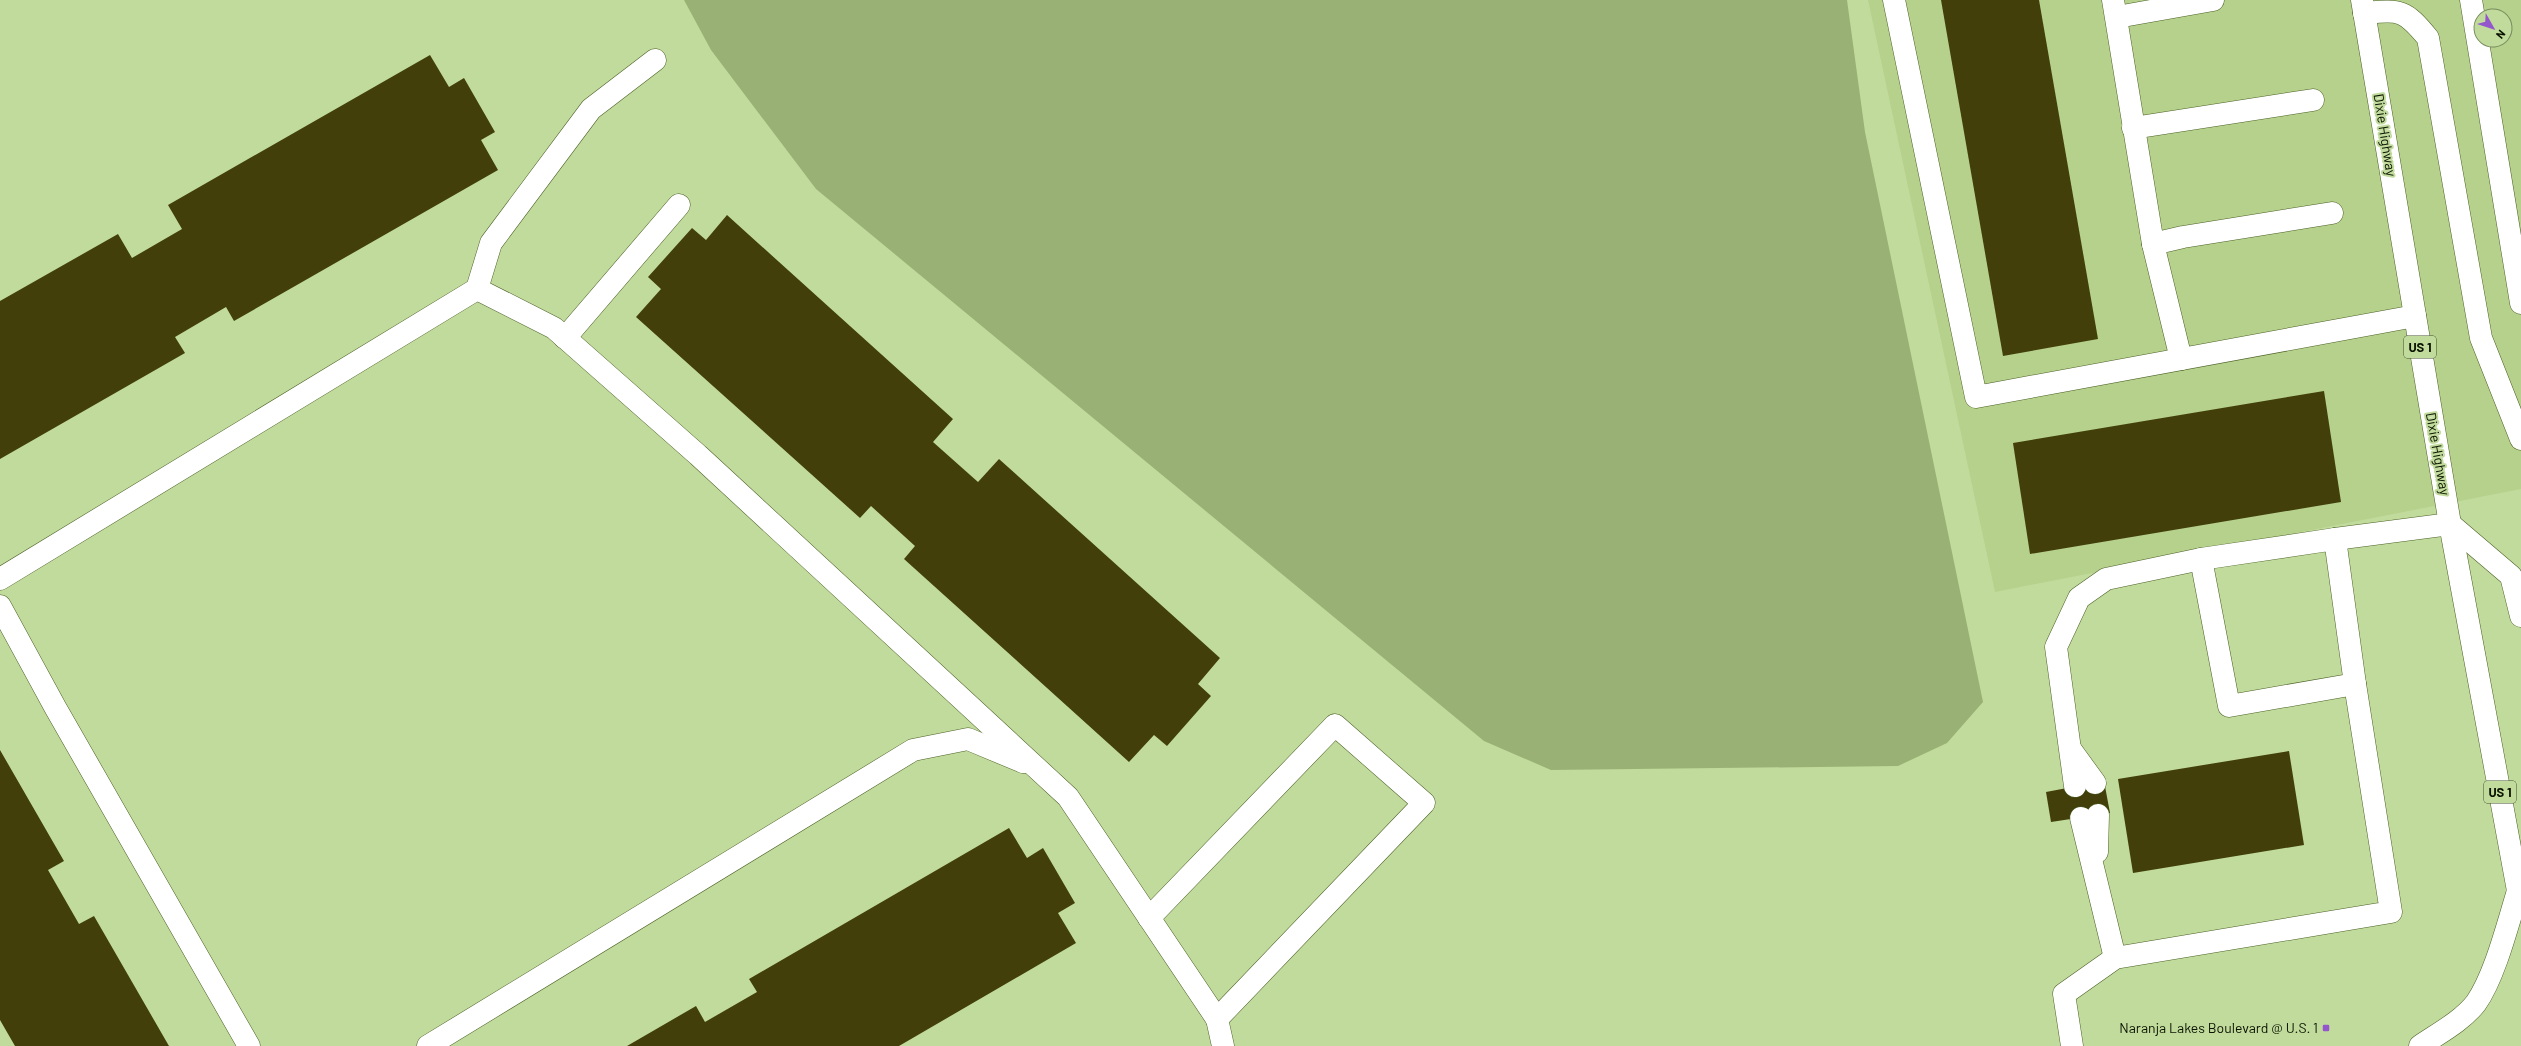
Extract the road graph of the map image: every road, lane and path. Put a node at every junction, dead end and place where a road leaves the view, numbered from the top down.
1 (1894, 0) edge
2 (2213, 0) edge
3 (2471, 0) edge
4 (2363, 7) edge
5 (2115, 9) edge
6 (655, 60) dead end
7 (2313, 100) dead end
8 (2133, 128) junction
9 (679, 205) dead end
10 (2332, 213) dead end
11 (2515, 233) edge
12 (2153, 244) junction
13 (477, 289) junction
14 (2521, 303) edge
15 (2414, 316) junction
16 (565, 338) junction
17 (2181, 359) junction
18 (2521, 439) edge
19 (2450, 524) junction
20 (2335, 539) junction
21 (2201, 559) junction
22 (0, 579) edge
23 (0, 606) edge
24 (2521, 616) edge
25 (2355, 684) junction
26 (1037, 768) junction
27 (2085, 785) dead end
28 (2090, 816) dead end
29 (2520, 899) edge
30 (1149, 918) junction
31 (2115, 958) junction
32 (1217, 1019) junction
33 (249, 1046) edge
34 (428, 1046) edge
35 (1222, 1046) edge
36 (2072, 1046) edge
37 (2420, 1046) edge

1 - 17 main road
2 - 5 main road
3 - 11 main road
4 - 15 main road, Dixie Highway / US 1
4 - 18 main road
5 - 8 main road
6 - 13 main road
7 - 8 main road
8 - 12 main road
9 - 16 main road
10 - 12 main road
11 - 14 main road
12 - 17 main road
13 - 16 main road
13 - 22 main road
15 - 17 main road
15 - 19 main road, Dixie Highway / US 1
16 - 26 main road
19 - 20 main road
19 - 24 main road
19 - 29 main road, Dixie Highway / US 1
20 - 21 main road
20 - 25 main road
21 - 25 main road
21 - 27 main road
23 - 33 main road
25 - 31 main road
26 - 30 main road
26 - 34 main road
28 - 31 main road
29 - 37 main road
30 - 32 main road
30 - 32 main road
31 - 36 main road
32 - 35 main road

